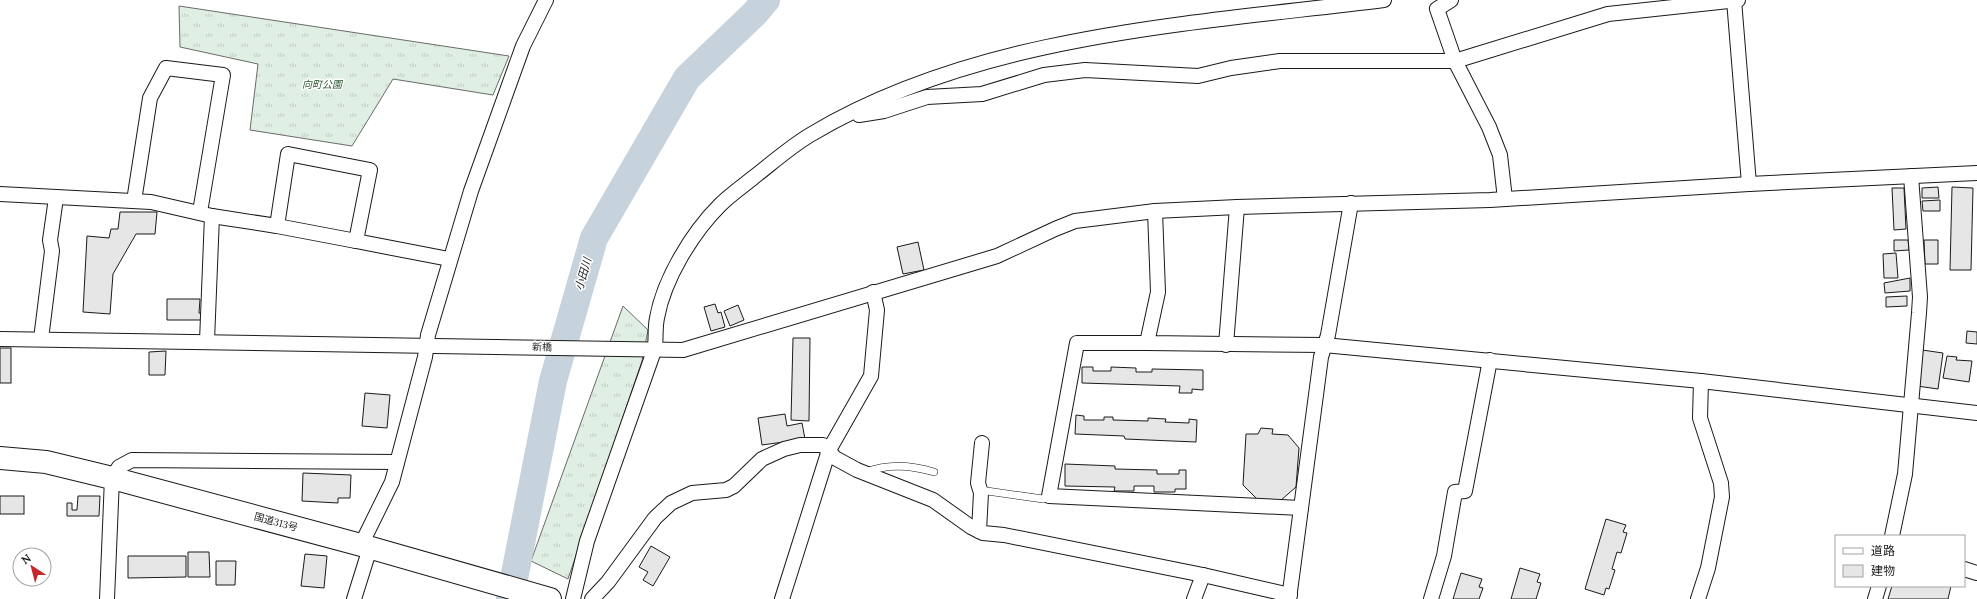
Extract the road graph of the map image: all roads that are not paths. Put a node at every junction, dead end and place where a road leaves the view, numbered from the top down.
1 (546, 0) edge
2 (1384, 0) edge
3 (1451, 0) edge
4 (1735, 0) edge
5 (1455, 61) junction
6 (841, 117) junction
7 (1977, 173) edge
8 (1911, 176) junction
9 (1749, 184) junction
10 (0, 194) edge
11 (56, 198) junction
12 (1505, 199) junction
13 (134, 201) junction
14 (1351, 203) junction
15 (1236, 206) junction
16 (1155, 211) junction
17 (206, 214) junction
18 (277, 226) junction
19 (356, 241) junction
20 (449, 259) junction
21 (873, 292) junction
22 (0, 339) edge
23 (41, 339) junction
24 (207, 341) junction
25 (1147, 343) junction
26 (432, 345) junction
27 (1226, 345) junction
28 (1324, 345) junction
29 (650, 349) junction
30 (1490, 360) junction
31 (1701, 381) junction
32 (1910, 405) junction
33 (1977, 413) edge
34 (982, 443) dead end
35 (829, 450) junction
36 (0, 458) edge
37 (397, 462) junction
38 (934, 472) dead end
39 (864, 473) junction
40 (112, 478) junction
41 (980, 490) junction
42 (1049, 496) junction
43 (1301, 508) junction
44 (979, 531) junction
45 (1892, 535) edge
46 (370, 548) junction
47 (1965, 568) edge
48 (1977, 573) edge
49 (1204, 575) junction
50 (1879, 587) edge
51 (1290, 597) edge
52 (107, 599) edge
53 (354, 599) edge
54 (550, 599) edge
55 (573, 599) edge
56 (592, 599) edge
57 (782, 599) edge
58 (1194, 599) edge
59 (1431, 599) edge
60 (1698, 599) edge
61 (1875, 599) edge

1 - 20 street
2 - 6 street
3 - 5 street
4 - 5 street
4 - 9 street
5 - 6 street
5 - 12 street
6 - 29 street
7 - 8 street, 新橋
8 - 9 street, 新橋
8 - 32 street
9 - 12 street, 新橋
10 - 11 street
11 - 13 street
11 - 23 street
12 - 14 street, 新橋
13 - 17 street
13 - 17 street
14 - 15 street, 新橋
14 - 28 street
15 - 16 street, 新橋
15 - 27 street
16 - 21 street, 新橋
16 - 25 street
17 - 18 street
17 - 24 street
18 - 19 street
18 - 19 street
19 - 20 street
20 - 26 street
21 - 29 street, 新橋
21 - 35 street
22 - 23 street, 新橋
23 - 24 street, 新橋
24 - 26 street, 新橋
25 - 27 street
25 - 42 street
26 - 29 street, 新橋
26 - 37 street
27 - 28 street
28 - 30 street
28 - 43 street
29 - 55 street
30 - 31 street
30 - 59 street
31 - 32 street
31 - 60 street
32 - 33 street
32 - 45 street
34 - 41 street
35 - 39 street
35 - 56 street
35 - 57 street
36 - 40 highway, 国道313号
37 - 40 street
37 - 46 street
38 - 39 lane
39 - 44 street
40 - 46 highway, 国道313号
40 - 52 street
41 - 42 lane
41 - 44 street
42 - 43 street
43 - 51 street
44 - 49 street
46 - 53 street
46 - 54 highway, 国道313号
47 - 48 street
49 - 51 street
49 - 58 street
50 - 61 street

